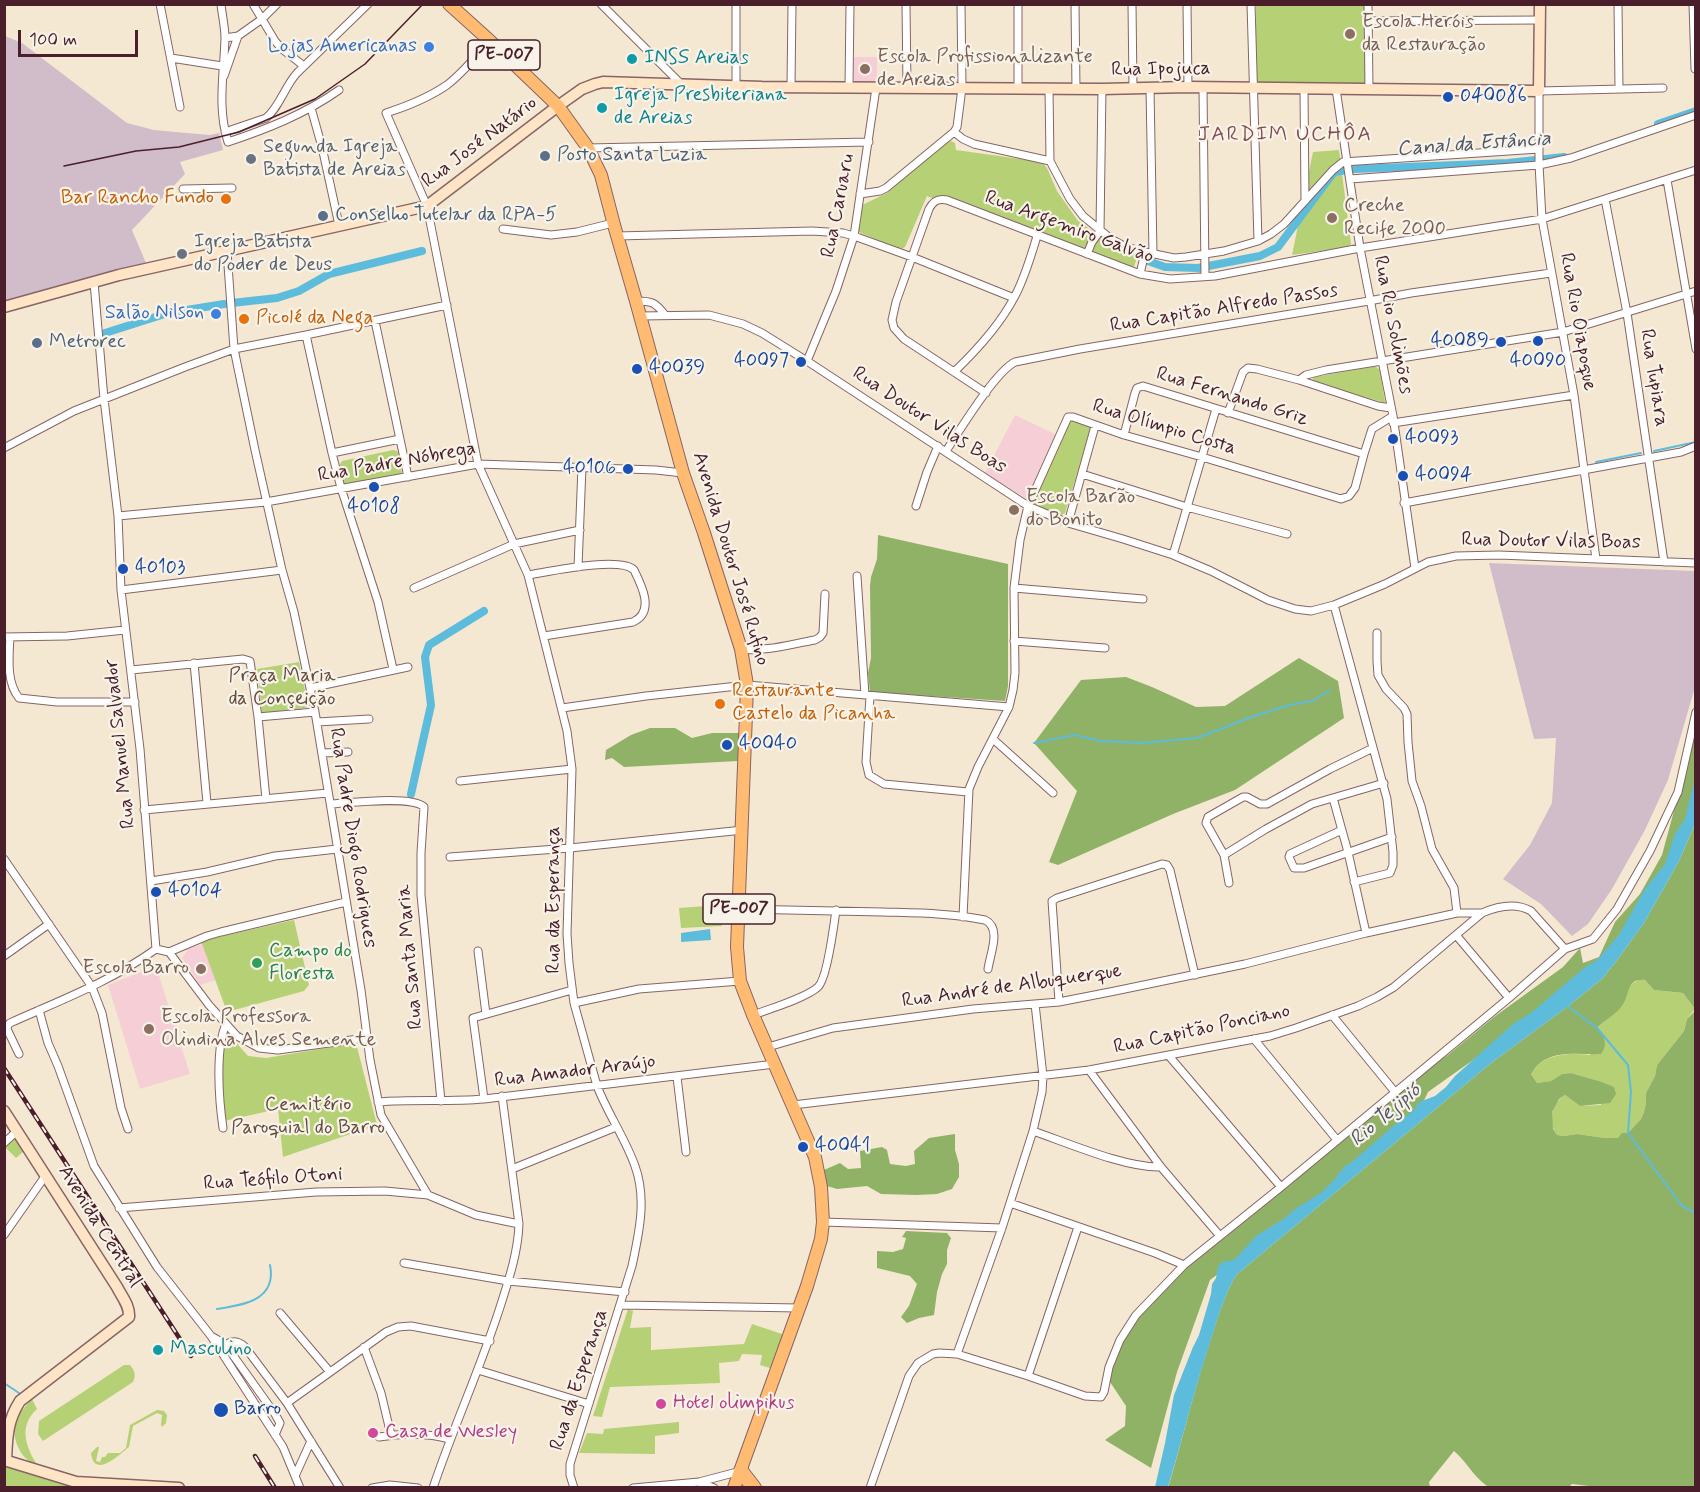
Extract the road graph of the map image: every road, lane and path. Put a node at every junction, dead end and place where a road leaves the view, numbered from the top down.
1 (160, 4) edge
2 (221, 4) edge
3 (253, 4) edge
4 (277, 4) edge
5 (368, 4) edge
6 (449, 4) edge
7 (601, 4) edge
8 (736, 4) edge
9 (792, 4) edge
10 (850, 4) edge
11 (906, 4) edge
12 (961, 4) edge
13 (1018, 4) edge
14 (1076, 4) edge
15 (1132, 4) edge
16 (1187, 4) edge
17 (1251, 4) edge
18 (1368, 4) edge
19 (1540, 4) edge
20 (1618, 4) edge
21 (1693, 4) edge
22 (262, 19) junction
23 (1369, 21) junction
24 (1540, 21) junction
25 (238, 36) junction
26 (225, 38) junction
27 (490, 41) junction
28 (171, 58) junction
29 (222, 66) junction
30 (304, 66) junction
31 (1695, 69) edge
32 (222, 81) junction
33 (681, 84) junction
34 (736, 87) junction
35 (791, 87) junction
36 (1188, 87) junction
37 (1203, 87) junction
38 (849, 88) junction
39 (876, 88) junction
40 (907, 88) junction
41 (962, 88) junction
42 (1018, 88) junction
43 (1133, 88) junction
44 (1150, 88) junction
45 (1253, 88) junction
46 (1304, 88) junction
47 (1663, 88) dead end
48 (1049, 89) junction
49 (1076, 89) junction
50 (1102, 89) junction
51 (1336, 89) junction
52 (1369, 89) junction
53 (1619, 89) junction
54 (339, 90) dead end
55 (1539, 91) junction
56 (558, 106) junction
57 (180, 107) dead end
58 (312, 108) junction
59 (1695, 116) edge
60 (225, 132) junction
61 (954, 132) junction
62 (869, 142) junction
63 (588, 148) junction
64 (1539, 151) junction
65 (1050, 161) junction
66 (1348, 163) junction
67 (1539, 164) junction
68 (1695, 170) edge
69 (1349, 178) junction
70 (1667, 180) junction
71 (232, 188) dead end
72 (183, 189) dead end
73 (860, 194) junction
74 (1605, 199) junction
75 (1305, 201) junction
76 (427, 206) junction
77 (1542, 219) junction
78 (613, 223) junction
79 (339, 225) junction
80 (503, 229) dead end
81 (1100, 231) junction
82 (617, 236) junction
83 (854, 236) junction
84 (1037, 236) junction
85 (1258, 241) junction
86 (1360, 248) junction
87 (227, 251) junction
88 (1145, 252) junction
89 (1087, 254) junction
90 (1154, 254) junction
91 (1204, 255) junction
92 (912, 257) junction
93 (1551, 273) junction
94 (1140, 274) junction
95 (1205, 275) junction
96 (94, 282) junction
97 (1695, 291) edge
98 (1687, 293) junction
99 (1014, 298) junction
100 (636, 301) junction
101 (1370, 302) junction
102 (447, 304) junction
103 (4, 307) edge
104 (1627, 313) junction
105 (664, 315) junction
106 (640, 316) junction
107 (375, 321) junction
108 (1563, 332) junction
109 (306, 335) junction
110 (234, 349) junction
111 (1695, 349) edge
112 (807, 361) junction
113 (1381, 361) junction
114 (954, 372) junction
115 (1299, 380) junction
116 (986, 393) junction
117 (1574, 395) junction
118 (104, 399) junction
119 (1216, 409) junction
120 (1228, 413) junction
121 (1392, 416) junction
122 (1095, 426) junction
123 (1124, 435) junction
124 (400, 439) junction
125 (938, 446) junction
126 (1695, 446) edge
127 (4, 448) edge
128 (946, 451) junction
129 (332, 453) junction
130 (1364, 454) junction
131 (1202, 457) junction
132 (1648, 458) junction
133 (478, 464) junction
134 (582, 467) junction
135 (1584, 471) junction
136 (683, 473) junction
137 (1082, 474) junction
138 (408, 477) junction
139 (341, 488) junction
140 (266, 502) junction
141 (1404, 503) junction
142 (916, 506) dead end
143 (1028, 506) junction
144 (1187, 507) junction
145 (118, 516) junction
146 (1068, 523) junction
147 (580, 530) junction
148 (1287, 534) dead end
149 (514, 544) junction
150 (1173, 555) junction
151 (1596, 559) junction
152 (1664, 562) junction
153 (1695, 563) edge
154 (578, 567) junction
155 (1414, 568) junction
156 (282, 570) junction
157 (528, 575) junction
158 (857, 576) dead end
159 (414, 588) dead end
160 (1014, 588) junction
161 (121, 590) junction
162 (825, 594) dead end
163 (1143, 598) dead end
164 (1334, 605) junction
165 (125, 630) junction
166 (1377, 633) dead end
167 (544, 636) junction
168 (7, 637) edge
169 (1014, 641) junction
170 (1105, 648) dead end
171 (741, 649) junction
172 (194, 663) junction
173 (408, 667) dead end
174 (393, 669) junction
175 (131, 670) junction
176 (747, 685) junction
177 (310, 688) junction
178 (868, 695) junction
179 (135, 702) junction
180 (1009, 707) junction
181 (562, 708) junction
182 (315, 712) junction
183 (1695, 712) edge
184 (258, 717) junction
185 (369, 719) dead end
186 (316, 722) junction
187 (993, 738) junction
188 (1373, 748) junction
189 (348, 752) dead end
190 (322, 753) junction
191 (572, 769) junction
192 (460, 781) dead end
193 (1384, 783) junction
194 (968, 792) junction
195 (328, 793) junction
196 (1053, 794) dead end
197 (1332, 798) junction
198 (266, 799) junction
199 (207, 803) junction
200 (331, 804) junction
201 (144, 810) junction
202 (743, 830) junction
203 (1342, 830) junction
204 (1392, 837) junction
205 (570, 848) junction
206 (337, 849) junction
207 (1348, 852) junction
208 (1224, 855) junction
209 (450, 857) dead end
210 (4, 859) edge
211 (151, 881) junction
212 (1354, 882) junction
213 (1229, 883) dead end
214 (346, 902) junction
215 (739, 909) junction
216 (837, 910) junction
217 (1457, 913) junction
218 (1482, 913) junction
219 (963, 917) junction
220 (48, 924) junction
221 (1366, 933) junction
222 (1456, 935) junction
223 (156, 949) junction
224 (1565, 949) junction
225 (478, 951) dead end
226 (169, 952) junction
227 (4, 956) edge
228 (988, 969) dead end
229 (1195, 975) junction
230 (740, 981) junction
231 (92, 987) junction
232 (572, 990) junction
233 (1509, 998) junction
234 (1059, 1002) junction
235 (574, 1003) junction
236 (1035, 1004) junction
237 (39, 1010) junction
238 (486, 1014) junction
239 (1332, 1015) junction
240 (753, 1016) junction
241 (226, 1024) junction
242 (366, 1038) junction
243 (1254, 1039) junction
244 (768, 1047) junction
245 (20, 1054) dead end
246 (1169, 1056) junction
247 (776, 1065) junction
248 (1089, 1070) junction
249 (1043, 1076) junction
250 (677, 1077) junction
251 (597, 1086) junction
252 (1395, 1092) junction
253 (501, 1096) junction
254 (484, 1099) junction
255 (441, 1101) junction
256 (378, 1102) junction
257 (793, 1105) junction
258 (4, 1111) edge
259 (616, 1127) junction
260 (223, 1128) dead end
261 (128, 1129) dead end
262 (17, 1131) junction
263 (1033, 1131) junction
264 (1337, 1140) junction
265 (4, 1143) edge
266 (686, 1152) dead end
267 (1161, 1167) junction
268 (512, 1169) junction
269 (46, 1175) junction
270 (1281, 1187) junction
271 (428, 1195) junction
272 (1010, 1203) junction
273 (119, 1208) junction
274 (823, 1222) junction
275 (519, 1224) junction
276 (1078, 1227) junction
277 (1002, 1228) junction
278 (4, 1234) edge
279 (1220, 1236) junction
280 (404, 1263) dead end
281 (1184, 1265) junction
282 (508, 1281) junction
283 (625, 1292) junction
284 (621, 1305) junction
285 (799, 1308) junction
286 (280, 1313) dead end
287 (211, 1336) junction
288 (489, 1341) junction
289 (225, 1344) junction
290 (364, 1347) junction
291 (219, 1350) junction
292 (957, 1354) junction
293 (478, 1370) junction
294 (330, 1372) junction
295 (1028, 1376) junction
296 (287, 1403) junction
297 (589, 1404) junction
298 (293, 1413) junction
299 (280, 1423) junction
300 (275, 1435) junction
301 (391, 1435) junction
302 (379, 1437) dead end
303 (449, 1439) junction
304 (311, 1442) junction
305 (5, 1461) edge
306 (741, 1471) junction
307 (295, 1476) junction
308 (699, 1482) junction
309 (180, 1488) edge
310 (300, 1488) edge
311 (340, 1488) edge
312 (372, 1488) edge
313 (418, 1488) edge
314 (433, 1488) edge
315 (574, 1488) edge
316 (633, 1488) edge
317 (714, 1488) edge
318 (734, 1488) edge
319 (754, 1488) edge
320 (870, 1488) edge

1 - 28 street
2 - 26 street
3 - 22 street
4 - 22 street
5 - 30 street
6 - 27 main road, Avenida Doutor José Rufino / PE-007
7 - 33 street
8 - 34 street
9 - 35 street
10 - 38 street
11 - 40 street
12 - 41 street
13 - 42 street
14 - 49 street
15 - 43 street
16 - 36 street
17 - 45 street
18 - 23 street
19 - 24 main road
20 - 53 street
21 - 31 street
22 - 25 street
22 - 30 street
23 - 24 street
23 - 52 street
24 - 55 main road
25 - 26 street
25 - 32 street
26 - 29 street
27 - 56 main road, Avenida Doutor José Rufino / PE-007
27 - 76 street, Rua da Esperança
28 - 29 street
28 - 57 street
29 - 32 street
30 - 60 street
32 - 60 street
33 - 34 main road, Rua Ipojuca
33 - 56 main road, Rua Ipojuca
34 - 35 main road, Rua Ipojuca
35 - 38 main road, Rua Ipojuca
36 - 37 main road, Rua Ipojuca
36 - 44 main road, Rua Ipojuca
37 - 45 main road, Rua Ipojuca
37 - 91 street
38 - 39 main road, Rua Ipojuca
39 - 40 main road, Rua Ipojuca
39 - 62 street, Rua Caruaru
40 - 41 main road, Rua Ipojuca
41 - 42 main road, Rua Ipojuca
41 - 61 street
42 - 48 main road, Rua Ipojuca
43 - 44 main road, Rua Ipojuca
43 - 50 main road, Rua Ipojuca
44 - 90 street
45 - 46 main road, Rua Ipojuca
45 - 85 street
46 - 51 main road, Rua Ipojuca
46 - 75 street
47 - 53 street, Rua Ipojuca
48 - 49 main road, Rua Ipojuca
48 - 65 street
49 - 50 main road, Rua Ipojuca
50 - 81 street
51 - 52 main road, Rua Ipojuca
51 - 66 street, Rua Rio Solimões
52 - 55 main road, Rua Ipojuca
53 - 55 street, Rua Ipojuca
54 - 58 street
55 - 64 street, Rua Rio Oiapoque
56 - 63 main road, Avenida Doutor José Rufino / PE-007
56 - 76 main road, Rua José Natário
58 - 60 street
58 - 79 street
59 - 67 street
61 - 65 street
61 - 73 street
62 - 63 street
62 - 73 street, Rua Caruaru
63 - 78 main road, Avenida Doutor José Rufino / PE-007
64 - 66 street
64 - 67 street, Rua Rio Oiapoque
65 - 81 street, Rua Argemiro Galvão
66 - 69 street, Rua Rio Solimões
66 - 75 street, Rua Argemiro Galvão
67 - 69 street
67 - 77 street, Rua Rio Oiapoque
68 - 70 street, Rua Argemiro Galvão
69 - 86 street, Rua Rio Solimões
70 - 74 street, Rua Argemiro Galvão
70 - 98 street
71 - 72 street
73 - 83 street, Rua Caruaru
74 - 77 street, Rua Argemiro Galvão
74 - 104 street, Rua Tupiara
75 - 85 street, Rua Argemiro Galvão
76 - 79 main road, Rua José Natário
76 - 102 street, Rua da Esperança
77 - 86 street, Rua Argemiro Galvão
77 - 93 street, Rua Rio Oiapoque
78 - 80 street
78 - 82 main road, Avenida Doutor José Rufino / PE-007
79 - 87 main road, Rua José Natário
81 - 88 street, Rua Argemiro Galvão
81 - 89 street
82 - 83 street
82 - 100 main road, Avenida Doutor José Rufino / PE-007
83 - 92 street
83 - 112 street, Rua Caruaru
84 - 89 street, Rua Argemiro Galvão
84 - 92 street, Rua Argemiro Galvão
84 - 99 street
85 - 91 street, Rua Argemiro Galvão
86 - 95 street, Rua Argemiro Galvão
86 - 101 street, Rua Rio Solimões
87 - 96 main road, Rua José Natário
87 - 110 street, Rua Padre Diogo Rodrigues
88 - 90 street, Rua Argemiro Galvão
88 - 94 street
89 - 94 street, Rua Argemiro Galvão
90 - 91 street, Rua Argemiro Galvão
91 - 95 street
92 - 99 street
92 - 114 street
93 - 101 street, Rua Capitão Alfredo Passos
93 - 108 street, Rua Rio Oiapoque
94 - 95 street, Rua Argemiro Galvão
96 - 103 main road, Rua José Natário
96 - 118 street, Rua Manuel Salvador
97 - 98 street
98 - 104 street
98 - 111 street
99 - 114 street
100 - 105 street
100 - 106 main road, Avenida Doutor José Rufino / PE-007
101 - 113 street, Rua Rio Solimões
101 - 116 street, Rua Capitão Alfredo Passos
102 - 107 street
102 - 133 street, Rua da Esperança
104 - 108 street
104 - 132 street, Rua Tupiara
105 - 106 street, Rua Doutor Vilas Boas
105 - 112 street, Rua Doutor Vilas Boas
106 - 136 main road, Avenida Doutor José Rufino / PE-007
107 - 109 street
107 - 124 street
108 - 113 street
108 - 117 street, Rua Rio Oiapoque
109 - 110 street
109 - 129 street
110 - 118 street
110 - 140 street, Rua Padre Diogo Rodrigues
112 - 125 street, Rua Doutor Vilas Boas
113 - 115 street
113 - 121 street, Rua Rio Solimões
114 - 116 street
115 - 120 street
115 - 121 street
116 - 128 street, Rua Capitão Alfredo Passos
117 - 121 street
117 - 135 street, Rua Rio Oiapoque
118 - 127 street
118 - 145 street, Rua Manuel Salvador
119 - 120 street, Rua Fernando Griz
119 - 123 street, Rua Fernando Griz
119 - 131 street
120 - 130 street, Rua Fernando Griz
121 - 130 street
121 - 141 street, Rua Rio Solimões
122 - 123 street, Rua Olímpio Costa
122 - 137 street
122 - 143 street, Rua Olímpio Costa
123 - 131 street, Rua Olímpio Costa
124 - 129 street
124 - 138 street
125 - 128 street, Rua Doutor Vilas Boas
125 - 142 street
126 - 132 street
128 - 143 street, Rua Doutor Vilas Boas
129 - 139 street
130 - 131 street, Rua Olímpio Costa
131 - 144 street
132 - 135 street
132 - 152 street, Rua Tupiara
133 - 134 street, Rua Padre Nóbrega
133 - 138 street, Rua Padre Nóbrega
133 - 149 street, Rua da Esperança
134 - 136 street, Rua Padre Nóbrega
134 - 147 street
135 - 141 street
135 - 151 street, Rua Rio Oiapoque
136 - 171 main road, Avenida Doutor José Rufino / PE-007
137 - 144 street
137 - 146 street
138 - 139 street, Rua Padre Nóbrega
139 - 140 street, Rua Padre Nóbrega
139 - 174 street
140 - 145 street, Rua Padre Nóbrega
140 - 156 street, Rua Padre Diogo Rodrigues
141 - 155 street, Rua Rio Solimões
143 - 146 street, Rua Doutor Vilas Boas
143 - 160 street
144 - 148 street
144 - 150 street
145 - 161 street, Rua Manuel Salvador
146 - 150 street, Rua Doutor Vilas Boas
147 - 149 street
147 - 154 street
149 - 157 street, Rua da Esperança
149 - 159 street
150 - 164 street, Rua Doutor Vilas Boas
151 - 152 street, Rua Doutor Vilas Boas
151 - 155 street, Rua Doutor Vilas Boas
152 - 153 street, Rua Doutor Vilas Boas
154 - 157 street
154 - 167 street
155 - 164 street, Rua Doutor Vilas Boas
156 - 161 street
156 - 177 street, Rua Padre Diogo Rodrigues
157 - 167 street, Rua da Esperança
158 - 178 street
160 - 163 street
160 - 169 street
161 - 165 street, Rua Manuel Salvador
162 - 171 street
164 - 188 street
165 - 168 street
165 - 175 street, Rua Manuel Salvador
166 - 217 street
167 - 181 street, Rua da Esperança
168 - 179 street
169 - 170 street
169 - 180 street
171 - 176 main road, Avenida Doutor José Rufino / PE-007
172 - 175 street
172 - 184 street
172 - 199 street
173 - 174 street
174 - 177 street
175 - 179 street, Rua Manuel Salvador
176 - 178 street
176 - 181 street
176 - 202 main road, Avenida Doutor José Rufino / PE-007
177 - 182 street, Rua Padre Diogo Rodrigues
178 - 180 street
178 - 194 street
179 - 201 street, Rua Manuel Salvador
180 - 187 street
181 - 191 street, Rua da Esperança
182 - 184 street
182 - 186 street, Rua Padre Diogo Rodrigues
183 - 224 street
184 - 198 street
185 - 186 street
186 - 190 street, Rua Padre Diogo Rodrigues
187 - 194 street
187 - 196 street
188 - 193 street
188 - 208 street
189 - 190 street
190 - 195 street, Rua Padre Diogo Rodrigues
191 - 192 street
191 - 205 street, Rua da Esperança
193 - 197 street
193 - 204 street
194 - 219 street
195 - 198 street
195 - 200 street, Rua Padre Diogo Rodrigues
197 - 203 street
197 - 208 street
198 - 199 street
199 - 201 street
200 - 206 street, Rua Padre Diogo Rodrigues
200 - 255 street, Rua Santa Maria
201 - 211 street, Rua Manuel Salvador
202 - 205 street
202 - 215 main road, Avenida Doutor José Rufino / PE-007
203 - 207 street
203 - 207 street
204 - 207 street
204 - 212 street
205 - 209 street
205 - 232 street, Rua da Esperança
206 - 211 street
206 - 214 street, Rua Padre Diogo Rodrigues
207 - 212 street
208 - 213 street
210 - 220 street
211 - 223 street, Rua Manuel Salvador
212 - 221 street
214 - 226 street
214 - 242 street, Rua Padre Diogo Rodrigues
215 - 216 street
215 - 230 main road, Avenida Doutor José Rufino / PE-007
216 - 219 street
216 - 240 street
217 - 218 street, Rua André de Albuquerque
217 - 221 street, Rua André de Albuquerque
218 - 222 street, Rua Capitão Ponciano
218 - 224 street, Rua Capitão Ponciano
219 - 228 street
220 - 227 street
220 - 231 street
221 - 229 street, Rua André de Albuquerque
222 - 233 street
222 - 239 street, Rua Capitão Ponciano
223 - 226 street
223 - 231 street
224 - 233 street
225 - 238 street
226 - 241 street
229 - 234 street, Rua André de Albuquerque
229 - 234 street
230 - 235 street
230 - 240 main road, Avenida Doutor José Rufino / PE-007
231 - 237 street
231 - 261 street
232 - 235 street, Rua da Esperança
232 - 238 street
233 - 252 street
234 - 236 street, Rua André de Albuquerque
235 - 251 street, Rua da Esperança
236 - 244 street, Rua André de Albuquerque
236 - 249 street
237 - 245 street
237 - 273 street, Avenida Central
238 - 254 street
239 - 243 street, Rua Capitão Ponciano
239 - 252 street
240 - 244 main road, Avenida Doutor José Rufino / PE-007
241 - 242 street
241 - 260 street
242 - 256 street, Rua Padre Diogo Rodrigues
243 - 246 street, Rua Capitão Ponciano
243 - 264 street
244 - 247 main road, Avenida Doutor José Rufino / PE-007
246 - 248 street, Rua Capitão Ponciano
246 - 270 street
247 - 250 street, Rua Amador Araújo
247 - 257 main road, Avenida Doutor José Rufino / PE-007
248 - 249 street, Rua Capitão Ponciano
248 - 267 street
249 - 257 street, Rua Capitão Ponciano
249 - 263 street
250 - 251 street, Rua Amador Araújo
250 - 266 street
251 - 253 street, Rua Amador Araújo
251 - 259 street, Rua da Esperança
252 - 264 street
253 - 254 street, Rua Amador Araújo
253 - 268 street
254 - 255 street, Rua Amador Araújo
255 - 256 street, Rua Amador Araújo
256 - 271 street, Rua Padre Diogo Rodrigues
257 - 274 main road, Avenida Doutor José Rufino / PE-007
258 - 262 main road, Avenida Central
259 - 268 street
259 - 283 street, Rua da Esperança
262 - 265 street
262 - 269 main road, Avenida Central
263 - 267 street
263 - 272 street
264 - 270 street
267 - 279 street
268 - 275 street
269 - 278 street
269 - 305 main road, Avenida Central
270 - 279 street
271 - 273 street, Rua Teófilo Otoni
271 - 275 street
272 - 276 street
272 - 277 street
273 - 287 street, Avenida Central
274 - 277 street
274 - 285 main road, Avenida Doutor José Rufino / PE-007
275 - 282 street
276 - 281 street
276 - 295 street
277 - 292 street
279 - 281 street
280 - 282 street
281 - 295 street
282 - 283 street
282 - 288 street
283 - 284 street, Rua da Esperança
284 - 285 street
284 - 297 street, Rua da Esperança
285 - 306 main road, Avenida Doutor José Rufino / PE-007
286 - 294 street
287 - 289 street, Avenida Central
287 - 291 street, Avenida Central
288 - 290 street
288 - 293 street
289 - 291 street
289 - 296 street, Avenida Central
289 - 299 street, Avenida Central
290 - 294 street
290 - 301 street
291 - 300 street, Avenida Central
292 - 295 street
292 - 320 street
293 - 297 street
293 - 303 street
294 - 296 street
296 - 298 street, Avenida Central
297 - 315 street, Rua da Esperança
298 - 299 street
298 - 304 street, Avenida Central
299 - 300 street
300 - 307 street, Avenida Central
301 - 302 street
301 - 303 street
303 - 314 street
304 - 307 street
304 - 311 street, Avenida Central
305 - 309 main road
306 - 308 street
306 - 318 main road, Avenida Doutor José Rufino / PE-007
306 - 319 highway
307 - 310 street, Avenida Central
308 - 316 street
308 - 317 street
312 - 313 street

